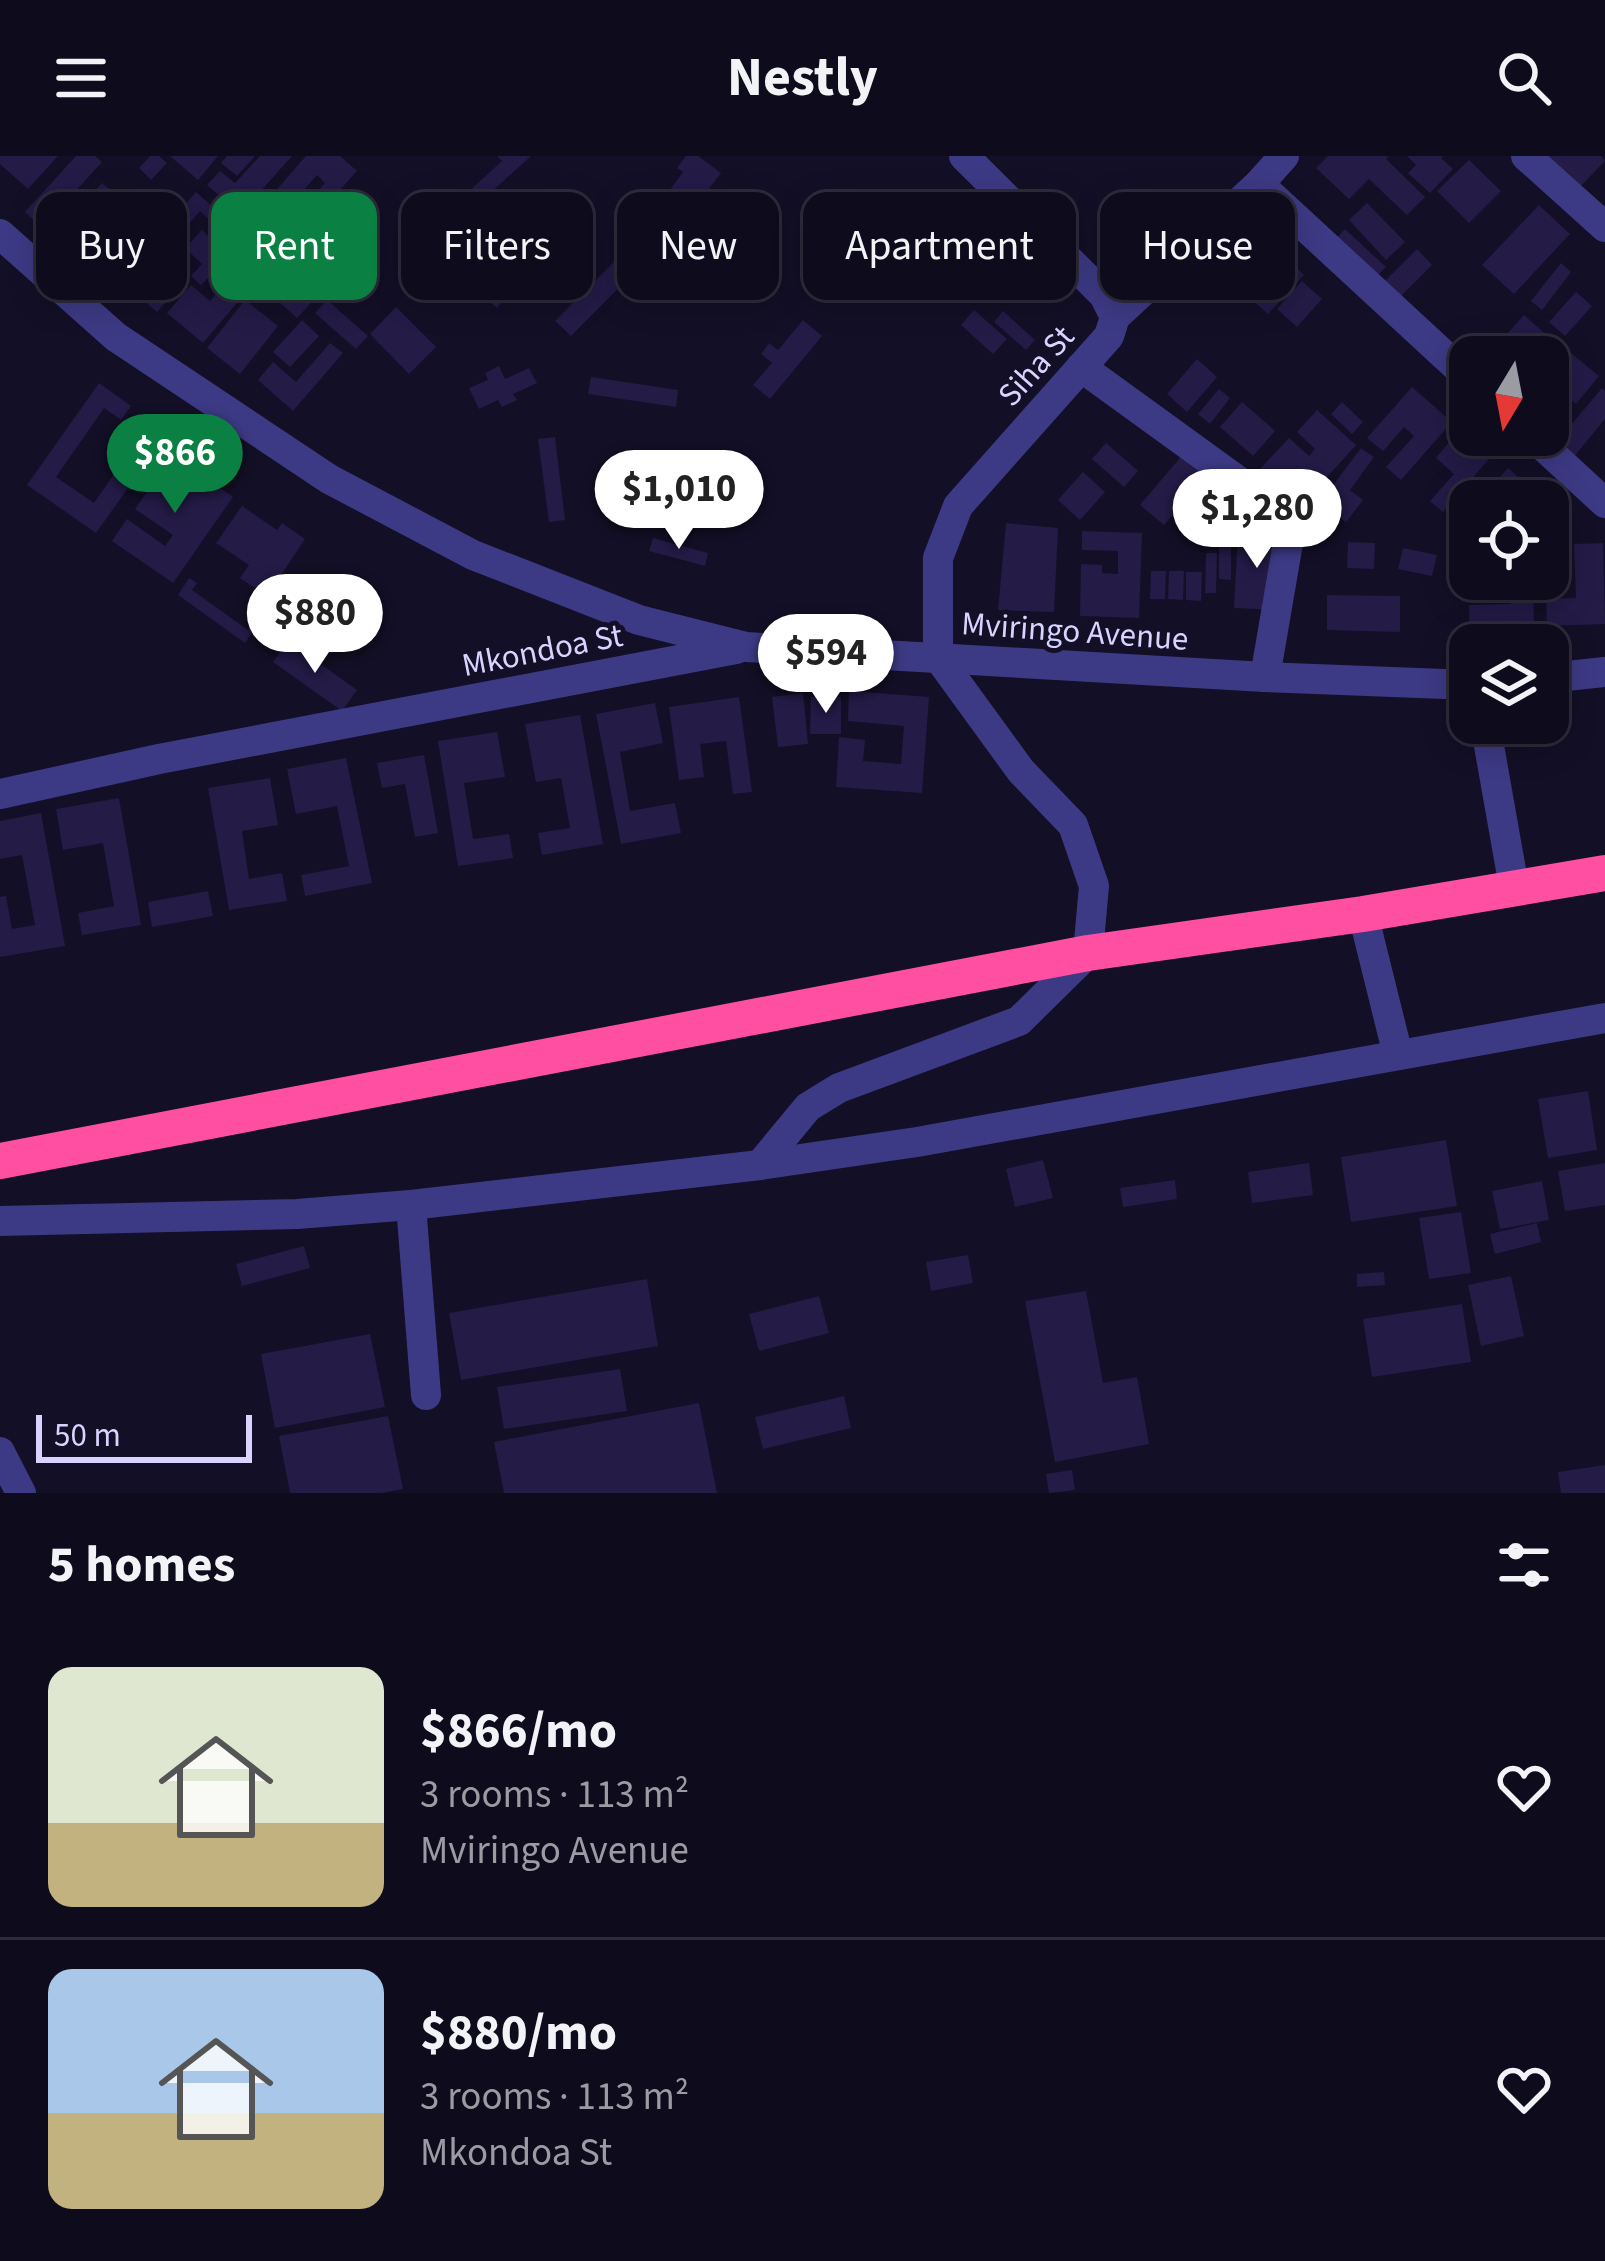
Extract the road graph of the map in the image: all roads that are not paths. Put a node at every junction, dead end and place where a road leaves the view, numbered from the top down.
1 (964, 156) edge
2 (1284, 156) edge
3 (1526, 156) edge
4 (1258, 184) junction
5 (1605, 227) edge
6 (0, 234) edge
7 (1115, 317) junction
8 (1449, 360) edge
9 (1081, 367) junction
10 (1554, 456) edge
11 (1605, 503) edge
12 (746, 647) junction
13 (938, 657) junction
14 (1605, 672) edge
15 (1569, 676) edge
16 (1265, 677) junction
17 (1449, 684) edge
18 (1489, 744) edge
19 (0, 794) edge
20 (1605, 873) edge
21 (1514, 887) junction
22 (1363, 914) junction
23 (1088, 953) junction
24 (1605, 1018) edge
25 (1397, 1055) junction
26 (0, 1160) edge
27 (760, 1165) junction
28 (410, 1205) junction
29 (0, 1221) edge
30 (426, 1395) dead end
31 (0, 1452) edge
32 (21, 1493) edge

1 - 7 street, Siha St
2 - 4 street
3 - 5 street
4 - 7 street
4 - 8 street
6 - 12 street, Mviringo Avenue
7 - 9 street, Siha St
9 - 13 street, Siha St
9 - 16 street
10 - 11 street
12 - 13 street, Mviringo Avenue
12 - 19 street, Mkondoa St
13 - 16 street, Mviringo Avenue
13 - 23 street
14 - 15 street
16 - 17 street, Mviringo Avenue
18 - 21 street
20 - 21 highway
21 - 22 highway
22 - 23 highway
22 - 25 street
23 - 26 highway
23 - 27 street
24 - 25 street
25 - 27 street
27 - 28 street
28 - 29 street
28 - 30 street
31 - 32 street

